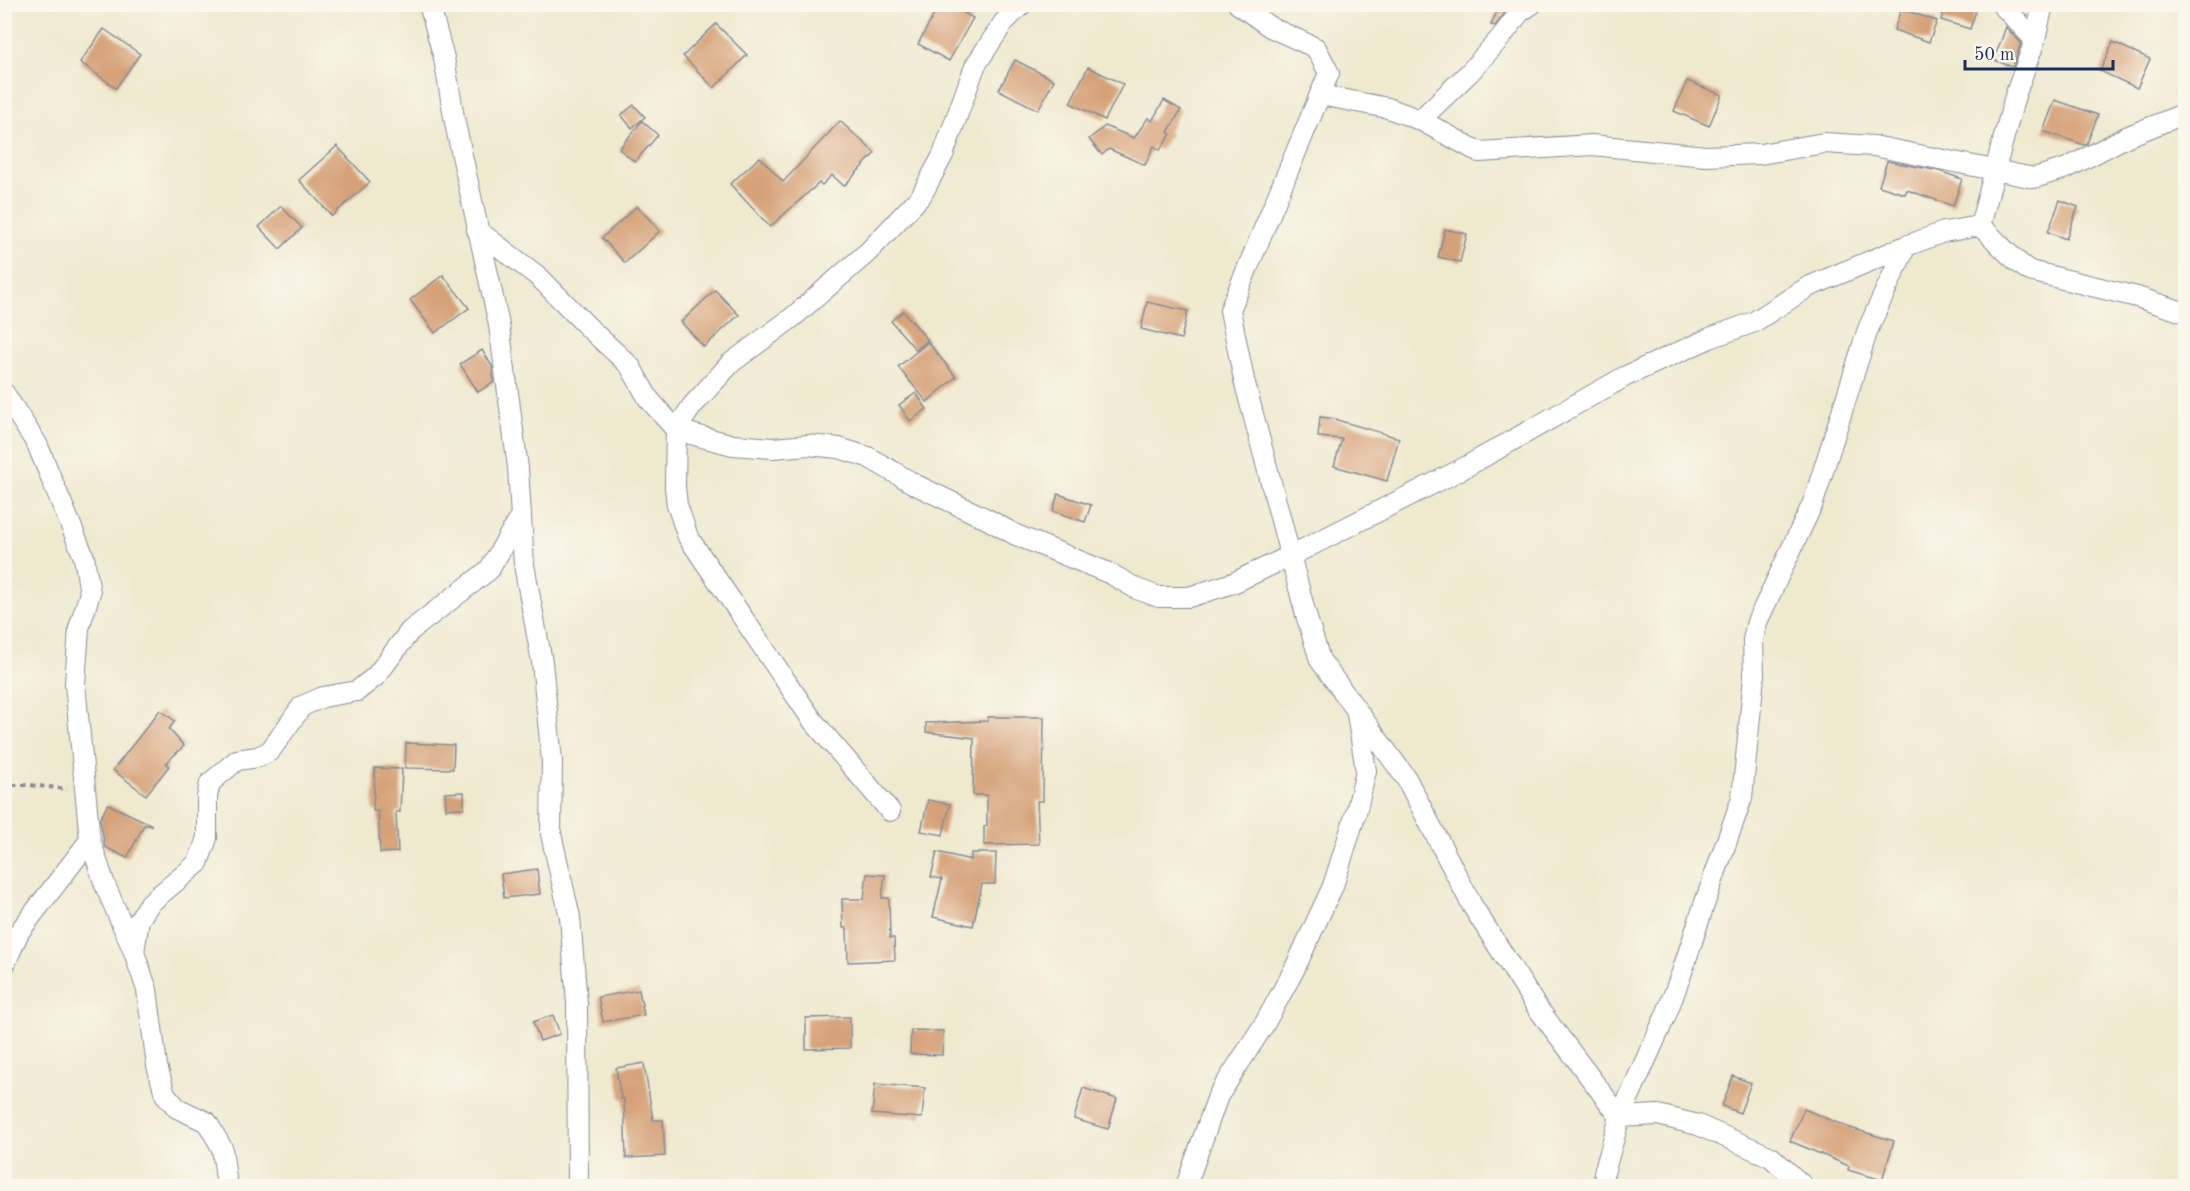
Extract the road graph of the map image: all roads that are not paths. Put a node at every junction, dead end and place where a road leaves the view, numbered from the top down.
1 (429, 4) edge
2 (1022, 4) edge
3 (1238, 4) edge
4 (1532, 4) edge
5 (2001, 4) edge
6 (2043, 4) edge
7 (2035, 40) junction
8 (1320, 95) junction
9 (2186, 113) edge
10 (1420, 120) junction
11 (1994, 170) junction
12 (1980, 226) junction
13 (477, 230) junction
14 (1906, 246) junction
15 (2186, 313) edge
16 (4, 393) edge
17 (676, 430) junction
18 (521, 514) junction
19 (1290, 556) junction
20 (1356, 710) junction
21 (890, 811) dead end
22 (90, 840) junction
23 (134, 952) junction
24 (4, 966) edge
25 (1620, 1117) junction
26 (1604, 1173) dead end
27 (227, 1186) edge
28 (578, 1186) edge
29 (1186, 1186) edge
30 (1803, 1186) edge

1 - 13 street
2 - 17 street
3 - 8 street
4 - 10 street
5 - 7 street
6 - 7 street
7 - 11 street
8 - 10 street
8 - 19 street
9 - 11 street
10 - 11 street
11 - 12 street
12 - 14 street
12 - 15 street
13 - 17 street
13 - 18 street
14 - 19 street
14 - 25 street
16 - 22 street
17 - 19 street
17 - 21 street
18 - 23 street
18 - 28 street
19 - 20 street
20 - 25 street
20 - 29 street
22 - 23 street
22 - 24 street
23 - 27 street
25 - 26 street
25 - 30 street

